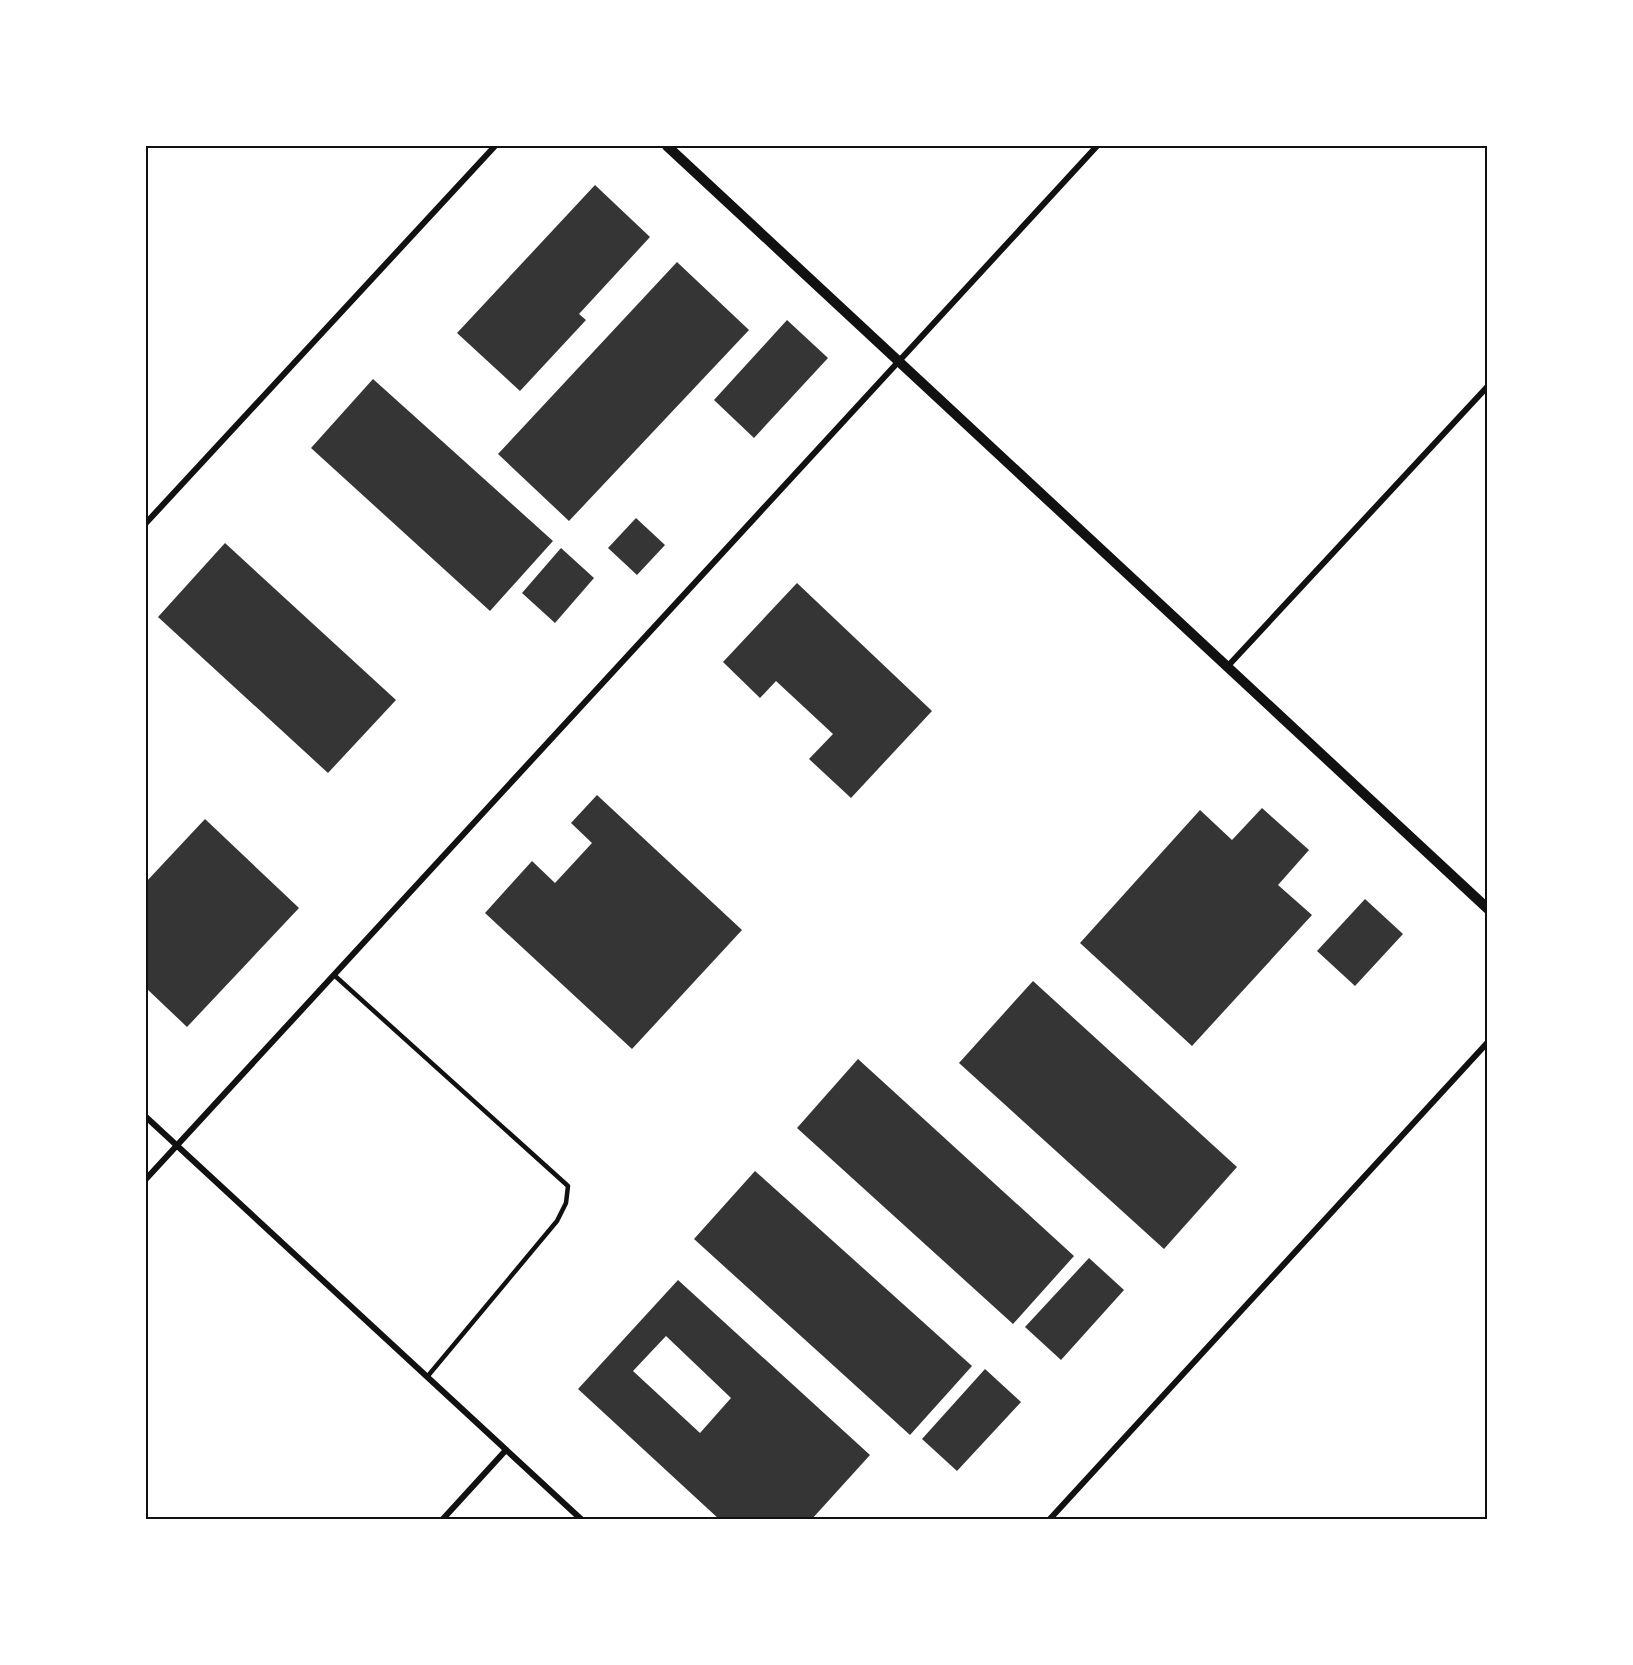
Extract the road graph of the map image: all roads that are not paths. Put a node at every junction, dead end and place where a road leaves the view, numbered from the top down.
1 (495, 146) edge
2 (667, 146) edge
3 (1097, 146) edge
4 (897, 362) junction
5 (1488, 386) edge
6 (146, 523) edge
7 (1227, 668) junction
8 (1488, 909) edge
9 (334, 975) junction
10 (1488, 1042) edge
11 (146, 1117) edge
12 (176, 1145) junction
13 (146, 1179) edge
14 (427, 1377) junction
15 (506, 1450) junction
16 (442, 1520) edge
17 (582, 1520) edge
18 (1049, 1520) edge

1 - 6 street
2 - 4 street
3 - 4 street
4 - 7 street
4 - 9 street
5 - 7 street
7 - 8 street
9 - 12 street
9 - 14 lane
10 - 18 street
11 - 12 street
12 - 13 street
12 - 14 street
14 - 15 street
15 - 16 street
15 - 17 street

